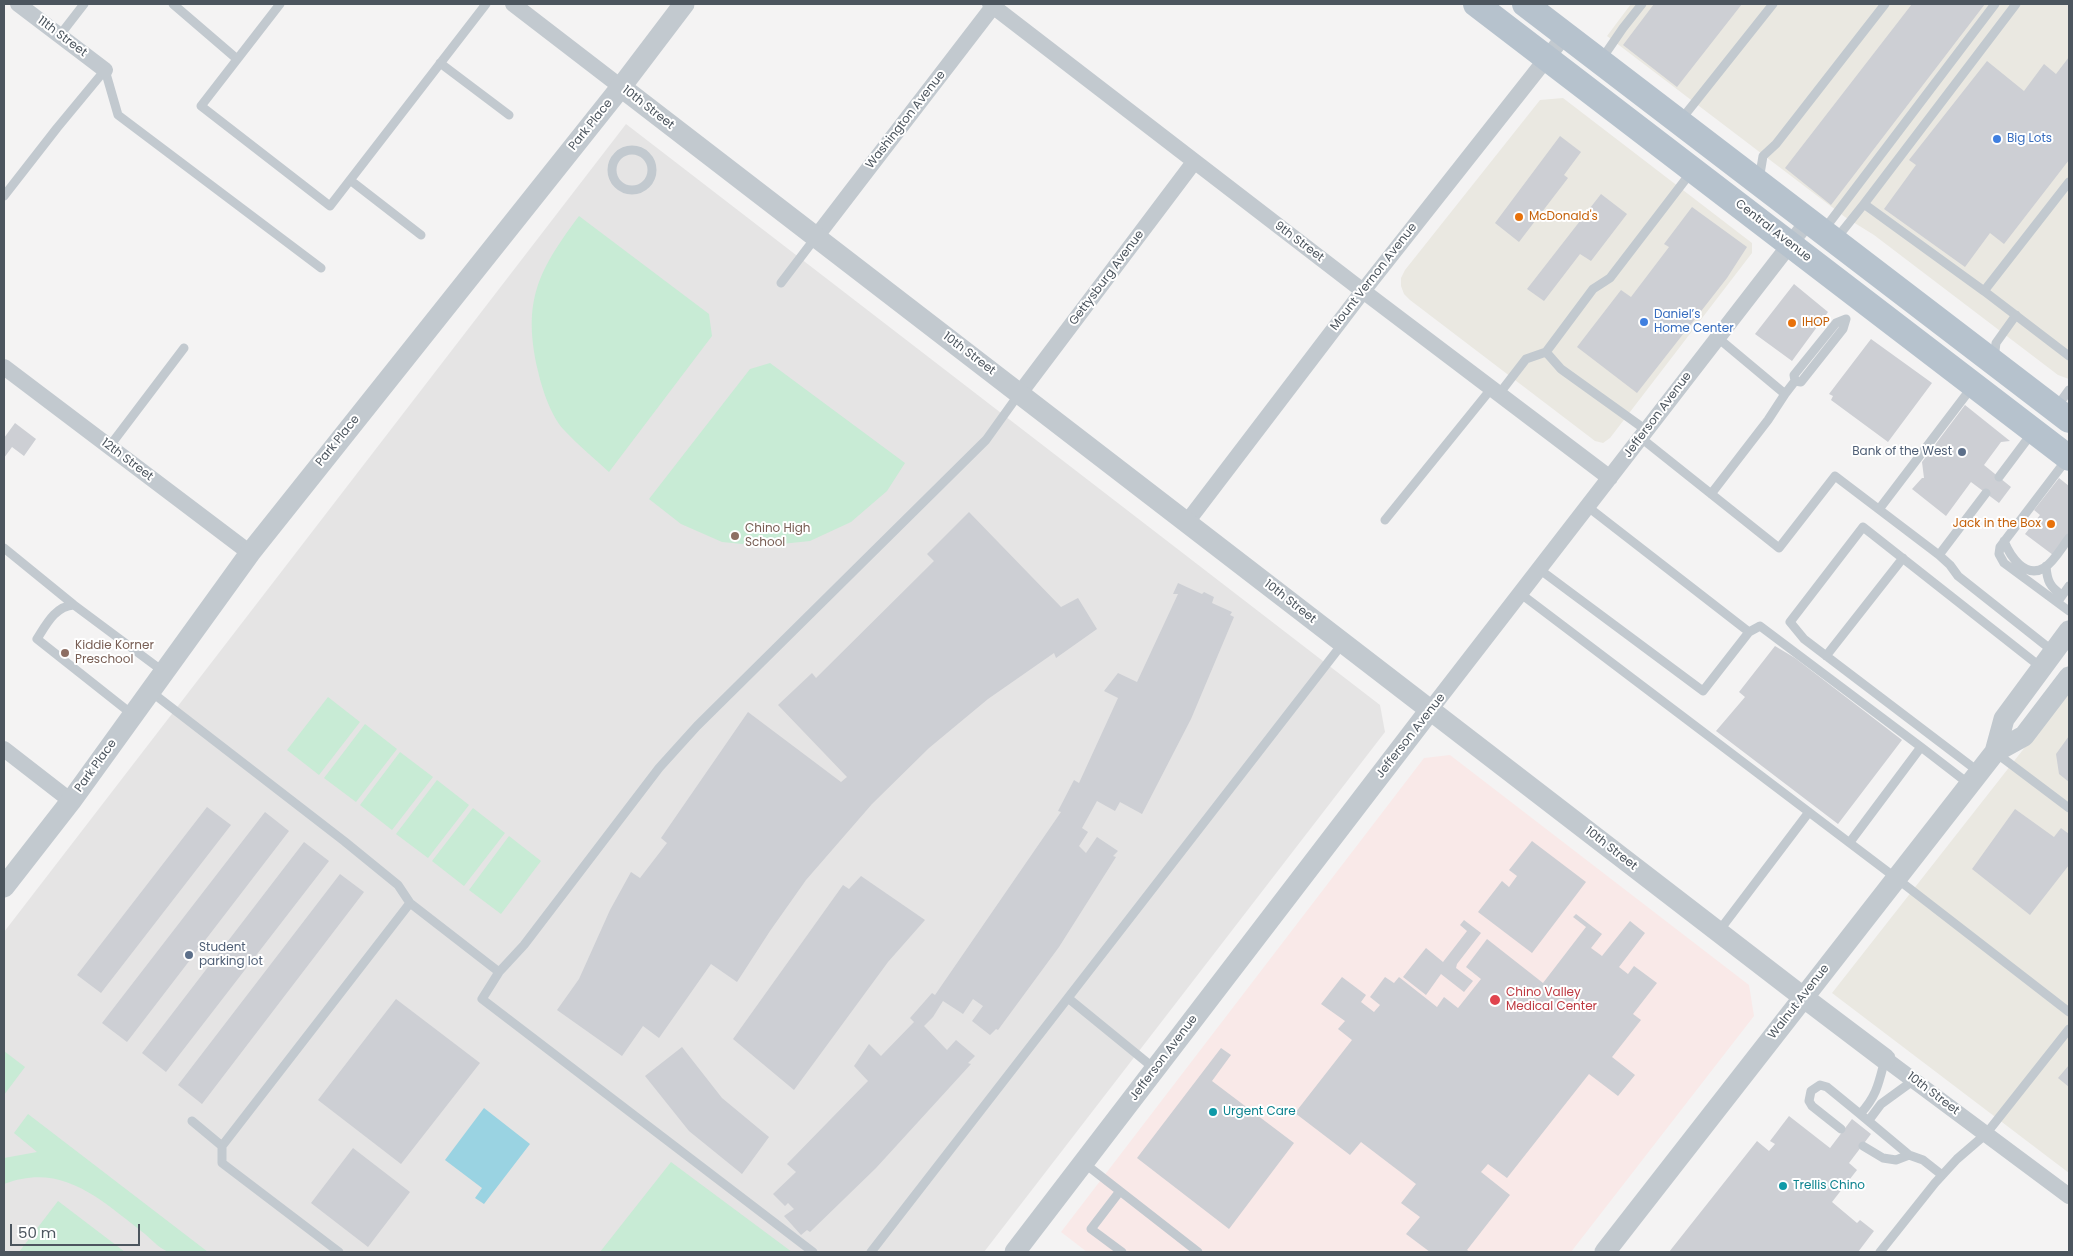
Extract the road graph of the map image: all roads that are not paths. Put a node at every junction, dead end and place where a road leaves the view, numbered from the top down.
1 (18, 4) edge
2 (84, 4) edge
3 (173, 4) edge
4 (280, 4) edge
5 (486, 4) edge
6 (513, 4) edge
7 (684, 4) edge
8 (1476, 4) edge
9 (1525, 4) edge
10 (1642, 4) edge
11 (1773, 4) edge
12 (1885, 4) edge
13 (1995, 4) edge
14 (2016, 4) edge
15 (993, 5) edge
16 (60, 35) junction
17 (1564, 35) junction
18 (1546, 58) junction
19 (237, 59) junction
20 (1601, 61) junction
21 (440, 62) junction
22 (105, 70) junction
23 (621, 87) junction
24 (509, 115) dead end
25 (1680, 121) junction
26 (1194, 162) junction
27 (1684, 162) junction
28 (612, 169) joint
29 (350, 180) junction
30 (1759, 182) junction
31 (2069, 182) edge
32 (4, 196) edge
33 (1864, 204) junction
34 (1821, 231) junction
35 (420, 235) dead end
36 (816, 237) junction
37 (1790, 244) junction
38 (321, 268) dead end
39 (781, 283) dead end
40 (1363, 291) junction
41 (1984, 291) junction
42 (1854, 309) junction
43 (2016, 315) junction
44 (1888, 320) junction
45 (1718, 338) junction
46 (184, 348) dead end
47 (1546, 352) junction
48 (2069, 356) edge
49 (1993, 362) junction
50 (4, 367) edge
51 (1973, 384) junction
52 (1495, 391) junction
53 (1020, 393) junction
54 (1786, 394) junction
55 (2064, 406) edge
56 (2034, 431) junction
57 (1644, 434) junction
58 (109, 446) junction
59 (2069, 458) edge
60 (1999, 477) dead end
61 (1610, 478) junction
62 (1986, 493) dead end
63 (1711, 494) junction
64 (1588, 507) junction
65 (1880, 508) junction
66 (1385, 520) dead end
67 (1187, 522) junction
68 (2069, 538) edge
69 (2004, 541) junction
70 (4, 548) edge
71 (250, 553) junction
72 (1939, 555) junction
73 (1903, 558) junction
74 (2046, 566) junction
75 (1540, 569) junction
76 (2069, 586) edge
77 (1521, 594) junction
78 (2060, 598) junction
79 (74, 606) junction
80 (2069, 610) edge
81 (2069, 631) edge
82 (1749, 632) junction
83 (1344, 643) junction
84 (1826, 656) junction
85 (2048, 660) junction
86 (164, 672) junction
87 (2069, 677) edge
88 (150, 691) junction
89 (1430, 710) junction
90 (133, 715) junction
91 (1921, 747) junction
92 (4, 749) edge
93 (1994, 752) junction
94 (1974, 778) junction
95 (72, 801) junction
96 (2069, 808) edge
97 (1809, 812) junction
98 (1850, 842) junction
99 (1896, 878) junction
100 (4, 888) edge
101 (410, 903) junction
102 (1718, 932) junction
103 (500, 972) junction
104 (1068, 998) junction
105 (1803, 998) junction
106 (2069, 1012) edge
107 (2069, 1028) edge
108 (1885, 1059) junction
109 (1155, 1069) junction
110 (1914, 1080) junction
111 (1860, 1114) junction
112 (1868, 1120) junction
113 (192, 1121) dead end
114 (1842, 1129) dead end
115 (1986, 1134) junction
116 (222, 1146) junction
117 (1864, 1146) dead end
118 (1908, 1155) junction
119 (1084, 1163) junction
120 (1942, 1175) junction
121 (1120, 1191) junction
122 (2069, 1196) edge
123 (340, 1252) edge
124 (813, 1252) edge
125 (872, 1252) edge
126 (1015, 1252) edge
127 (1122, 1252) edge
128 (1198, 1252) edge
129 (1605, 1252) edge
130 (1880, 1252) edge

1 - 16 street, 11th Street
2 - 16 lane
3 - 19 lane
4 - 19 lane
5 - 21 lane
6 - 23 street, 10th Street
7 - 23 street, Park Place
8 - 18 main road, Central Avenue
9 - 17 main road
10 - 20 lane
11 - 25 lane
12 - 30 lane
13 - 34 lane
14 - 33 lane
15 - 26 street, 9th Street
15 - 36 street, Washington Avenue
16 - 22 street, 11th Street
17 - 18 street, Mount Vernon Avenue
17 - 20 main road
18 - 27 main road, Central Avenue
18 - 40 street, Mount Vernon Avenue
19 - 29 lane
20 - 25 main road
21 - 24 lane
21 - 29 lane
22 - 32 lane
22 - 38 lane
23 - 36 street, 10th Street
23 - 71 street, Park Place
25 - 30 main road
26 - 40 street, 9th Street
26 - 53 street, Gettysburg Avenue
27 - 30 main road
27 - 37 main road, Central Avenue
27 - 47 lane
28 - 28 lane
29 - 35 lane
30 - 34 main road
31 - 41 lane
33 - 34 lane
33 - 41 lane
34 - 37 street, Jefferson Avenue
34 - 49 main road
36 - 39 lane
36 - 53 street, 10th Street
37 - 42 main road, Central Avenue
37 - 45 street, Jefferson Avenue
40 - 52 street, 9th Street
40 - 67 street, Mount Vernon Avenue
41 - 43 lane
42 - 44 main road, Central Avenue
42 - 54 lane
43 - 48 lane
43 - 49 lane
44 - 49 main road
44 - 51 main road, Central Avenue
45 - 54 lane
45 - 57 street, Jefferson Avenue
46 - 58 lane
47 - 52 lane
47 - 57 lane
49 - 55 main road
50 - 58 street, 12th Street
51 - 56 main road, Central Avenue
51 - 65 lane
52 - 61 street, 9th Street
52 - 66 lane
53 - 67 street, 10th Street
53 - 103 lane
54 - 63 lane
56 - 59 main road, Central Avenue
56 - 60 lane
57 - 61 street, Jefferson Avenue
57 - 63 lane
58 - 71 street, 12th Street
59 - 69 lane
61 - 64 street, Jefferson Avenue
62 - 72 lane
63 - 65 lane
64 - 75 street, Jefferson Avenue
64 - 82 lane
65 - 72 lane
67 - 83 street, 10th Street
68 - 74 lane
69 - 74 lane
69 - 78 lane
70 - 79 lane
71 - 86 street, Park Place
72 - 85 lane
73 - 84 lane
73 - 84 lane
73 - 85 lane
74 - 78 lane
75 - 77 street, Jefferson Avenue
75 - 82 lane
76 - 78 lane
77 - 89 street, Jefferson Avenue
77 - 97 lane
78 - 80 lane
79 - 86 lane
79 - 90 lane
81 - 85 street, Walnut Avenue
82 - 91 lane
83 - 89 street, 10th Street
83 - 104 lane
84 - 94 lane
85 - 93 street, Walnut Avenue
86 - 88 street, Park Place
87 - 93 street, Walnut Avenue
88 - 90 street, Park Place
88 - 101 lane
89 - 102 street, 10th Street
89 - 109 street, Jefferson Avenue
90 - 95 street, Park Place
91 - 94 lane
91 - 98 lane
92 - 95 street
93 - 94 street, Walnut Avenue
93 - 96 lane
94 - 99 street, Walnut Avenue
95 - 100 street, Park Place
97 - 98 lane
97 - 102 lane
98 - 99 lane
99 - 105 street, Walnut Avenue
99 - 106 lane
101 - 103 lane
101 - 116 lane
102 - 105 street, 10th Street
103 - 124 lane
104 - 109 lane
104 - 125 lane
105 - 108 street, 10th Street
105 - 129 street, Walnut Avenue
107 - 115 lane
108 - 110 street, 10th Street
108 - 111 lane
109 - 119 street, Jefferson Avenue
110 - 112 lane
110 - 115 street, 10th Street
111 - 112 lane
111 - 114 lane
112 - 118 lane
113 - 116 lane
115 - 120 lane
115 - 122 street, 10th Street
116 - 123 lane
117 - 118 lane
118 - 120 lane
119 - 121 lane
119 - 126 street, Jefferson Avenue
120 - 130 lane
121 - 127 lane
121 - 128 lane

